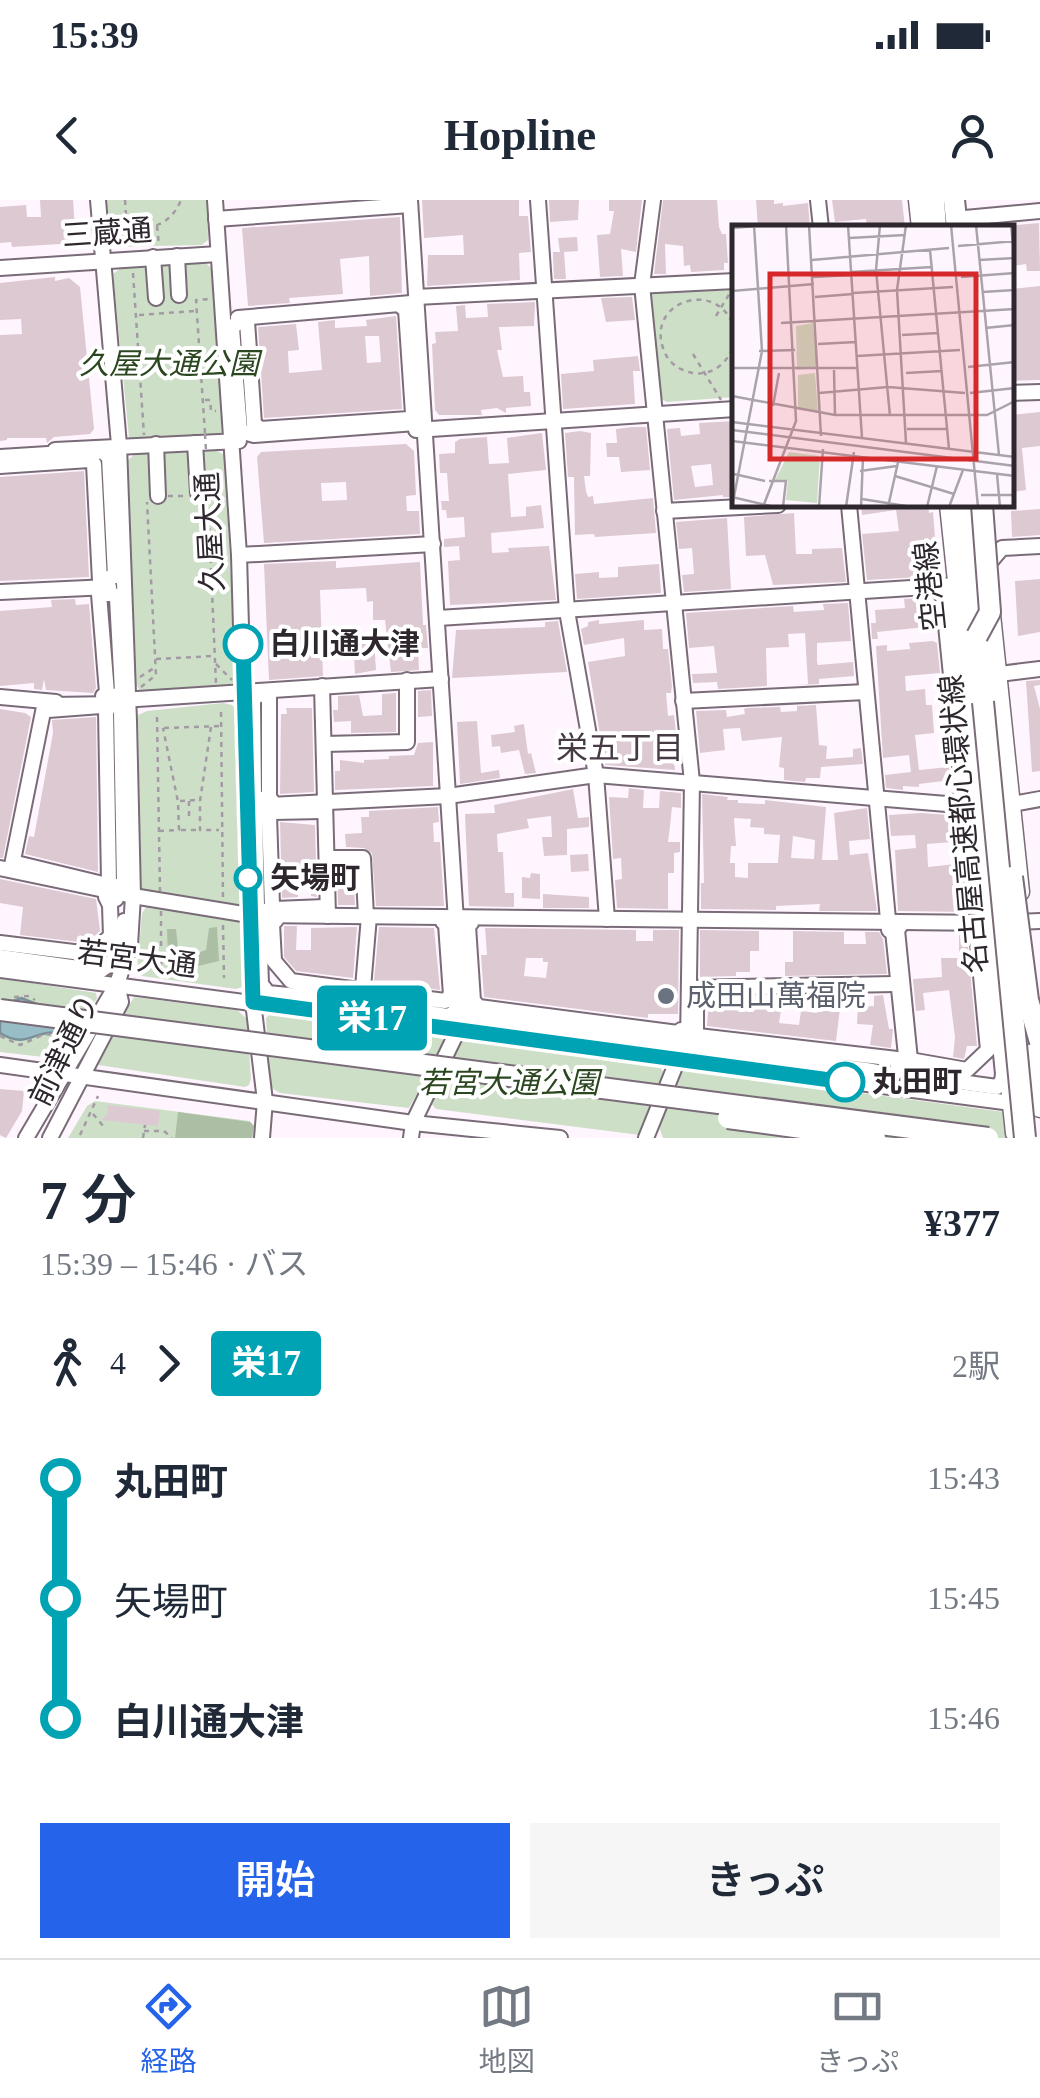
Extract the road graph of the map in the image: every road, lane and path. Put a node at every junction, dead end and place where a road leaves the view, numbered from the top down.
1 (98, 200) edge
2 (124, 200) edge
3 (181, 200) edge
4 (215, 200) edge
5 (538, 200) edge
6 (653, 200) edge
7 (818, 200) edge
8 (918, 200) edge
9 (934, 200) edge
10 (410, 203) edge
11 (1040, 211) edge
12 (958, 214) edge
13 (216, 219) junction
14 (822, 225) edge
15 (921, 225) edge
16 (936, 225) edge
17 (158, 226) junction
18 (126, 231) junction
19 (128, 246) dead end
20 (156, 251) junction
21 (218, 254) junction
22 (177, 256) junction
23 (102, 260) junction
24 (132, 266) dead end
25 (0, 268) edge
26 (732, 282) edge
27 (642, 285) junction
28 (732, 287) edge
29 (545, 290) junction
30 (180, 296) dead end
31 (156, 298) dead end
32 (212, 300) dead end
33 (416, 300) junction
34 (721, 307) junction
35 (197, 311) junction
36 (136, 315) junction
37 (716, 316) dead end
38 (224, 320) junction
39 (732, 320) edge
40 (247, 322) joint
41 (732, 347) edge
42 (693, 354) dead end
43 (704, 373) junction
44 (1040, 392) edge
45 (1015, 394) edge
46 (204, 403) junction
47 (731, 409) edge
48 (219, 412) dead end
49 (654, 415) junction
50 (554, 420) junction
51 (425, 430) junction
52 (150, 442) junction
53 (232, 442) junction
54 (202, 443) junction
55 (119, 446) junction
56 (0, 455) edge
57 (0, 466) edge
58 (199, 494) junction
59 (156, 497) junction
60 (732, 507) edge
61 (850, 508) edge
62 (949, 508) edge
63 (964, 508) edge
64 (983, 508) edge
65 (983, 508) edge
66 (664, 511) junction
67 (987, 535) junction
68 (433, 544) junction
69 (1040, 546) edge
70 (1002, 548) junction
71 (239, 555) junction
72 (985, 569) junction
73 (124, 586) junction
74 (958, 586) junction
75 (0, 592) edge
76 (857, 592) junction
77 (674, 604) junction
78 (568, 611) junction
79 (438, 618) junction
80 (977, 636) junction
81 (215, 656) junction
82 (155, 659) junction
83 (215, 663) junction
84 (156, 667) junction
85 (1040, 669) edge
86 (999, 674) junction
87 (441, 678) junction
88 (135, 680) dead end
89 (406, 680) junction
90 (216, 684) dead end
91 (239, 686) junction
92 (322, 686) junction
93 (140, 688) dead end
94 (866, 692) junction
95 (107, 694) joint
96 (267, 696) joint
97 (129, 700) junction
98 (0, 701) edge
99 (684, 701) junction
100 (45, 702) junction
101 (983, 702) junction
102 (221, 712) dead end
103 (157, 717) dead end
104 (221, 726) junction
105 (211, 727) junction
106 (160, 728) junction
107 (324, 744) junction
108 (596, 775) junction
109 (692, 782) junction
110 (448, 796) junction
111 (963, 796) joint
112 (877, 797) junction
113 (1040, 799) edge
114 (189, 800) junction
115 (200, 801) junction
116 (326, 801) junction
117 (178, 802) junction
118 (1012, 804) junction
119 (246, 806) junction
120 (983, 807) junction
121 (269, 815) joint
122 (189, 820) dead end
123 (179, 830) junction
124 (200, 830) junction
125 (222, 830) junction
126 (159, 831) junction
127 (327, 858) junction
128 (5, 866) edge
129 (133, 896) junction
130 (160, 897) dead end
131 (161, 906) dead end
132 (223, 906) dead end
133 (249, 915) junction
134 (368, 916) junction
135 (328, 917) junction
136 (223, 919) dead end
137 (606, 919) junction
138 (276, 920) joint
139 (690, 920) junction
140 (1032, 921) edge
141 (460, 923) junction
142 (992, 923) junction
143 (891, 926) junction
144 (0, 943) edge
145 (0, 957) edge
146 (161, 969) dead end
147 (0, 970) edge
148 (224, 978) dead end
149 (117, 984) junction
150 (895, 984) junction
151 (367, 991) joint
152 (690, 993) junction
153 (253, 1002) junction
154 (0, 1010) edge
155 (360, 1016) junction
156 (0, 1023) edge
157 (460, 1030) junction
158 (0, 1036) edge
159 (62, 1036) dead end
160 (1040, 1042) edge
161 (682, 1059) junction
162 (0, 1065) edge
163 (62, 1073) junction
164 (84, 1077) junction
165 (902, 1090) junction
166 (98, 1096) dead end
167 (265, 1101) junction
168 (1012, 1104) junction
169 (1040, 1106) edge
170 (92, 1113) junction
171 (144, 1124) dead end
172 (104, 1127) dead end
173 (412, 1130) edge
174 (144, 1131) junction
175 (466, 1133) edge
176 (80, 1135) dead end
177 (26, 1138) edge
178 (50, 1138) edge
179 (143, 1138) edge
180 (172, 1138) edge
181 (262, 1138) edge
182 (560, 1138) edge
183 (646, 1138) edge
184 (875, 1138) edge
185 (988, 1138) edge
186 (1016, 1138) edge
187 (1025, 1138) edge

1 - 23 street
2 - 18 path
3 - 17 path
4 - 13 street, 久屋大通
5 - 29 street
6 - 27 street
7 - 14 street
8 - 15 main road
9 - 16 highway
10 - 13 street
10 - 33 street
11 - 12 street
13 - 21 street, 久屋大通
17 - 18 path
17 - 20 path
18 - 19 path
20 - 22 street, 三蔵通
20 - 23 street, 三蔵通
20 - 31 street
21 - 22 street, 三蔵通
21 - 38 street, 久屋大通
22 - 30 street
23 - 25 street, 三蔵通
23 - 55 street
24 - 36 path
26 - 27 street
27 - 29 street
27 - 49 street
28 - 34 path
29 - 33 street
29 - 50 street
32 - 35 path
33 - 38 street
33 - 51 street
34 - 37 path
34 - 39 path
34 - 43 path
35 - 36 path
35 - 46 path
36 - 52 path
38 - 53 street, 久屋大通
40 - 40 street
41 - 43 path
42 - 43 path
43 - 47 path
44 - 45 street
46 - 48 path
46 - 54 path
47 - 49 street
49 - 50 street
49 - 66 street
50 - 51 street
50 - 78 street
51 - 53 street
51 - 68 street
52 - 54 street
52 - 55 street
52 - 59 street
53 - 54 street
53 - 71 street, 久屋大通
54 - 58 street
55 - 56 street
55 - 73 street
56 - 57 street
58 - 59 path
58 - 81 path
59 - 82 path
60 - 66 street
61 - 76 street
62 - 74 main road, 空港線
63 - 80 highway, 名古屋高速都心環状線
64 - 80 highway, bridge
65 - 67 main road, 空港線
66 - 77 street
67 - 70 street
67 - 72 main road, 空港線
68 - 71 street
68 - 79 street
69 - 70 street
70 - 72 street
71 - 91 street, 久屋大通
72 - 86 main road, 空港線
73 - 75 street
73 - 97 street
74 - 76 street
74 - 120 main road, 空港線
76 - 77 street
76 - 94 street
77 - 78 street
77 - 99 street
78 - 79 street
78 - 108 street
79 - 87 street
80 - 101 highway, 名古屋高速都心環状線
81 - 82 path
81 - 83 path
82 - 84 path
83 - 90 path
83 - 91 path
84 - 88 path
84 - 93 path
85 - 86 street
86 - 118 main road, 空港線
87 - 89 street
87 - 110 street
89 - 92 street
89 - 107 street
91 - 92 street
91 - 97 street
91 - 119 street, 久屋大通
92 - 107 street
94 - 99 street
94 - 112 street
95 - 95 street
96 - 96 street
97 - 100 street
97 - 129 street
98 - 100 street
99 - 109 street
100 - 128 street
101 - 160 highway, bridge
101 - 187 highway, 名古屋高速都心環状線, bridge
102 - 104 path
103 - 106 path
104 - 105 path
104 - 125 path
105 - 106 path
105 - 115 path
106 - 117 path
106 - 126 path
107 - 116 street
108 - 109 street
108 - 110 street
108 - 137 street
109 - 112 street
109 - 139 street
110 - 116 street
110 - 141 street
111 - 111 street
112 - 120 street
112 - 143 street
113 - 118 street
114 - 115 path
114 - 117 path
114 - 122 path
115 - 124 path
116 - 119 street
116 - 127 street
117 - 123 path
118 - 140 main road, 空港線
119 - 133 street, 久屋大通
120 - 142 main road, 空港線
121 - 121 street
123 - 124 path
123 - 126 path
124 - 125 path
125 - 132 path
126 - 130 path
127 - 134 street
127 - 135 street
128 - 128 street
128 - 129 street
129 - 133 street
129 - 149 street
131 - 146 path
133 - 135 street
133 - 153 street, 久屋大通
134 - 135 street
134 - 141 street
134 - 155 street
136 - 148 path
137 - 139 street
137 - 141 street
138 - 138 street
139 - 143 street
139 - 152 street
140 - 142 street
140 - 169 main road, 空港線
141 - 141 street
141 - 157 street
142 - 143 street
142 - 168 main road, 空港線
143 - 143 street
143 - 150 street
144 - 145 street
147 - 149 street, 若宮大通
149 - 153 street, 若宮大通
149 - 163 street, 前津通り
149 - 164 street, 前津通り
150 - 152 street
150 - 165 street
151 - 151 street
152 - 152 street
152 - 161 street
153 - 155 street, 若宮大通
153 - 167 street, 久屋大通
154 - 185 highway, bridge
155 - 157 street, 若宮大通
156 - 184 highway, bridge
157 - 161 street, 若宮大通
157 - 173 street
158 - 159 path
161 - 165 street, 若宮大通
161 - 183 street
162 - 163 street
163 - 164 street
163 - 177 street, 前津通り
164 - 167 street
164 - 178 street, 前津通り
165 - 168 street, 若宮大通
166 - 170 path
167 - 173 street
167 - 181 street, 久屋大通
168 - 169 street, 若宮大通
168 - 186 main road, 空港線
170 - 172 path
170 - 176 path
171 - 174 path
173 - 175 street
174 - 179 path
174 - 180 path
175 - 182 street

